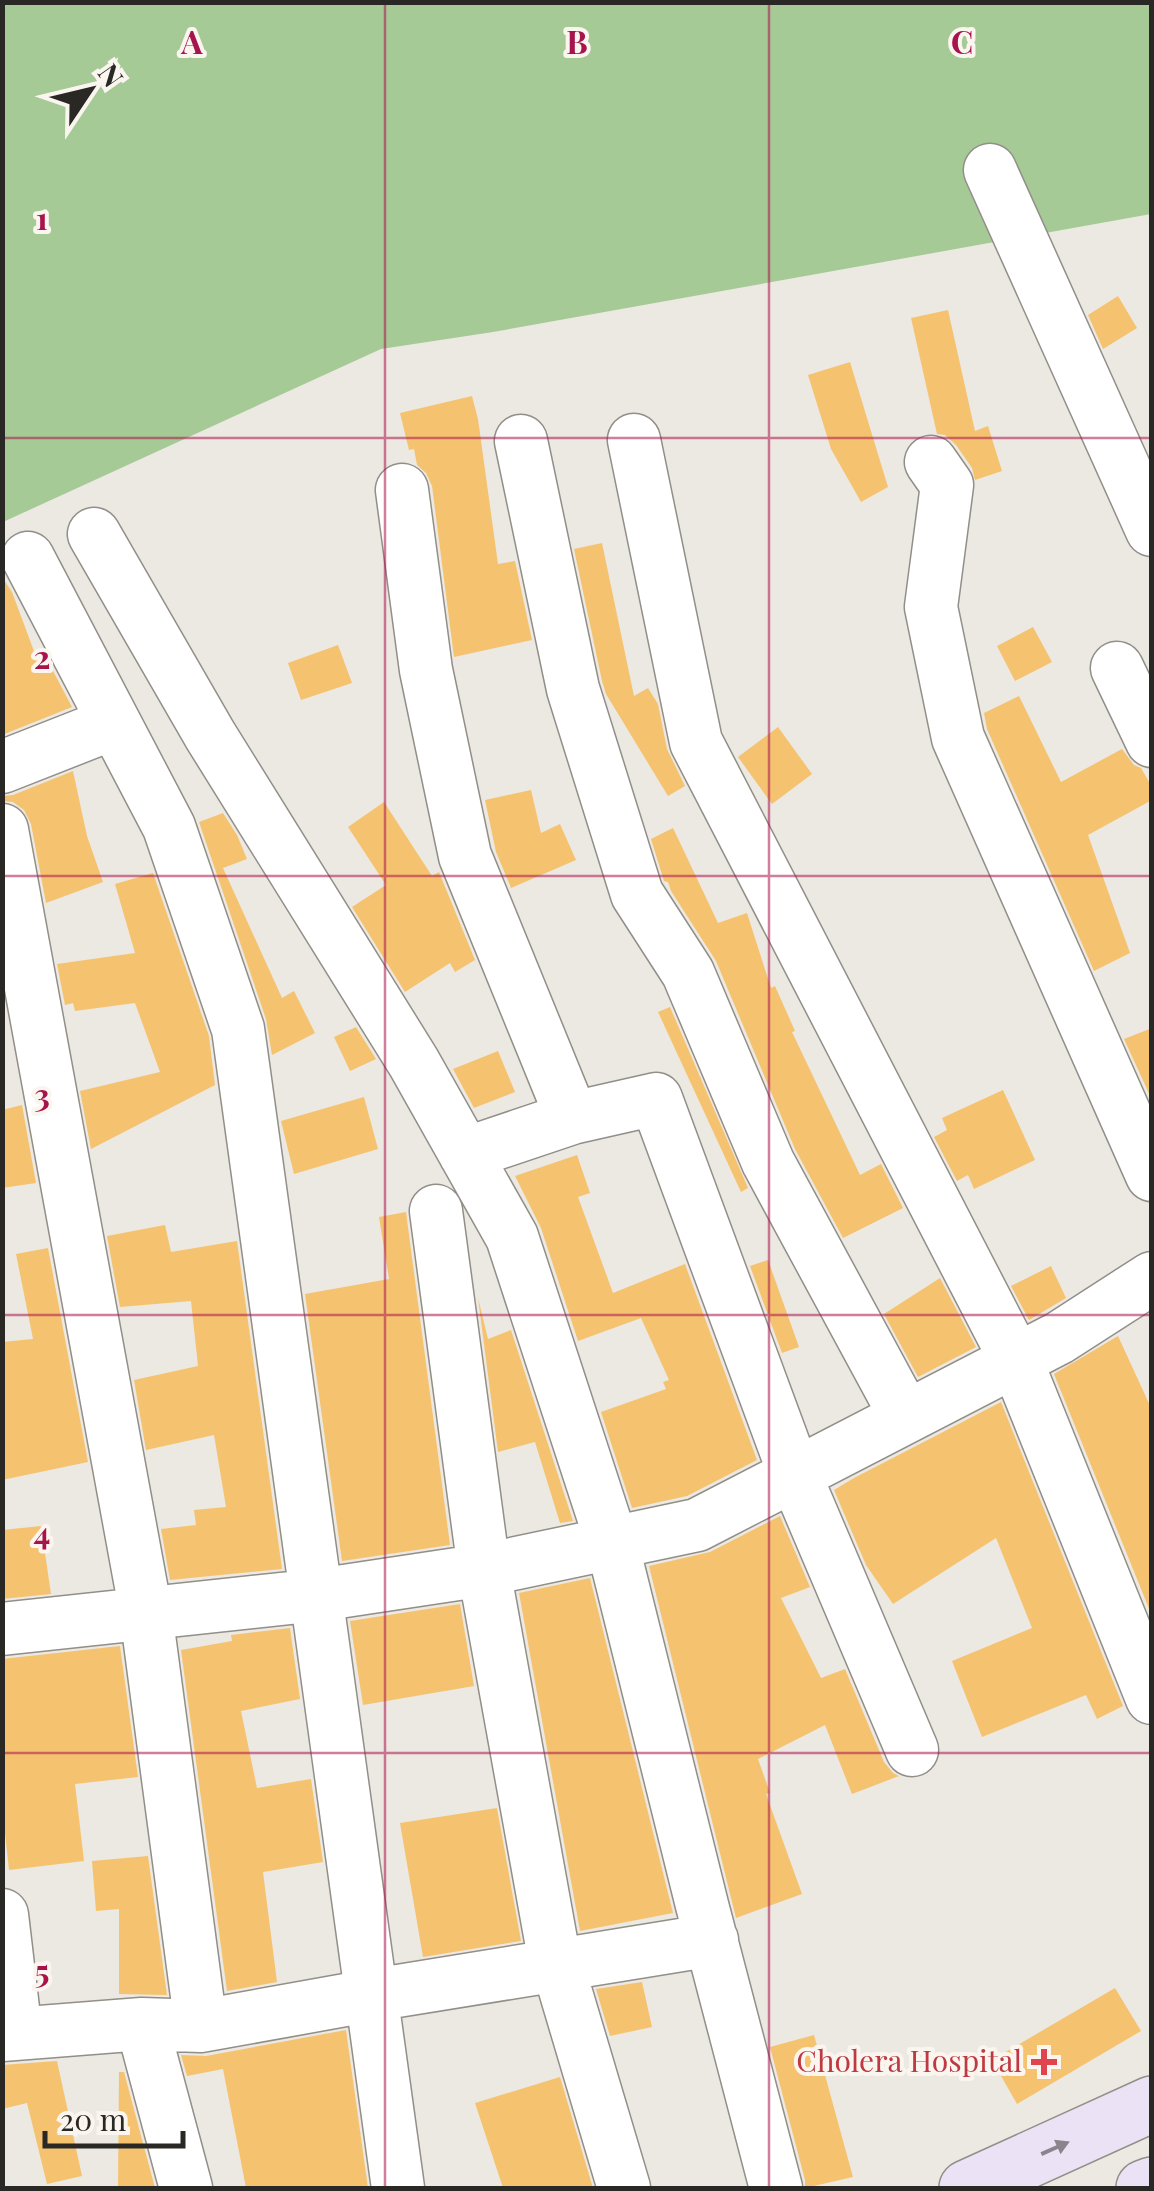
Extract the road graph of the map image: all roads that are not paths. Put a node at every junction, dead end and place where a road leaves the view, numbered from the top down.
1 (990, 170) dead end
2 (634, 440) dead end
3 (521, 442) dead end
4 (932, 462) dead end
5 (402, 490) dead end
6 (1152, 530) edge
7 (94, 534) dead end
8 (28, 558) dead end
9 (1117, 668) dead end
10 (114, 722) junction
11 (1152, 741) edge
12 (2, 767) edge
13 (2, 830) edge
14 (572, 1118) junction
15 (464, 1154) junction
16 (1152, 1175) edge
17 (436, 1211) dead end
18 (1152, 1278) edge
19 (1016, 1360) junction
20 (906, 1417) junction
21 (795, 1474) junction
22 (612, 1543) junction
23 (484, 1570) junction
24 (318, 1596) junction
25 (146, 1613) junction
26 (2, 1629) edge
27 (1152, 1698) edge
28 (912, 1750) dead end
29 (2, 1915) edge
30 (712, 1940) junction
31 (558, 1965) junction
32 (373, 1995) junction
33 (142, 2024) junction
34 (200, 2026) junction
35 (9, 2035) edge
36 (1152, 2104) edge
37 (1152, 2185) edge
38 (186, 2188) edge
39 (398, 2188) edge
40 (624, 2188) edge
41 (776, 2188) edge
42 (966, 2188) edge
43 (1144, 2188) edge

1 - 6 street
2 - 19 street
3 - 20 street
4 - 16 street
5 - 14 street
7 - 15 street
8 - 10 street
9 - 11 street
10 - 12 street
10 - 24 street
13 - 25 street
14 - 15 street
14 - 21 street
15 - 22 street
17 - 23 street
18 - 19 street
19 - 20 street
19 - 27 street
20 - 21 street
21 - 22 street
21 - 28 street
22 - 23 street
22 - 30 street
23 - 24 street
23 - 31 street
24 - 25 street
24 - 32 street
25 - 26 street
25 - 34 street
29 - 35 street
30 - 31 street
30 - 41 street
31 - 32 street
31 - 40 street
32 - 34 street
32 - 39 street
33 - 34 street
33 - 35 street
33 - 38 street
42 -> 36 street
37 - 43 street

